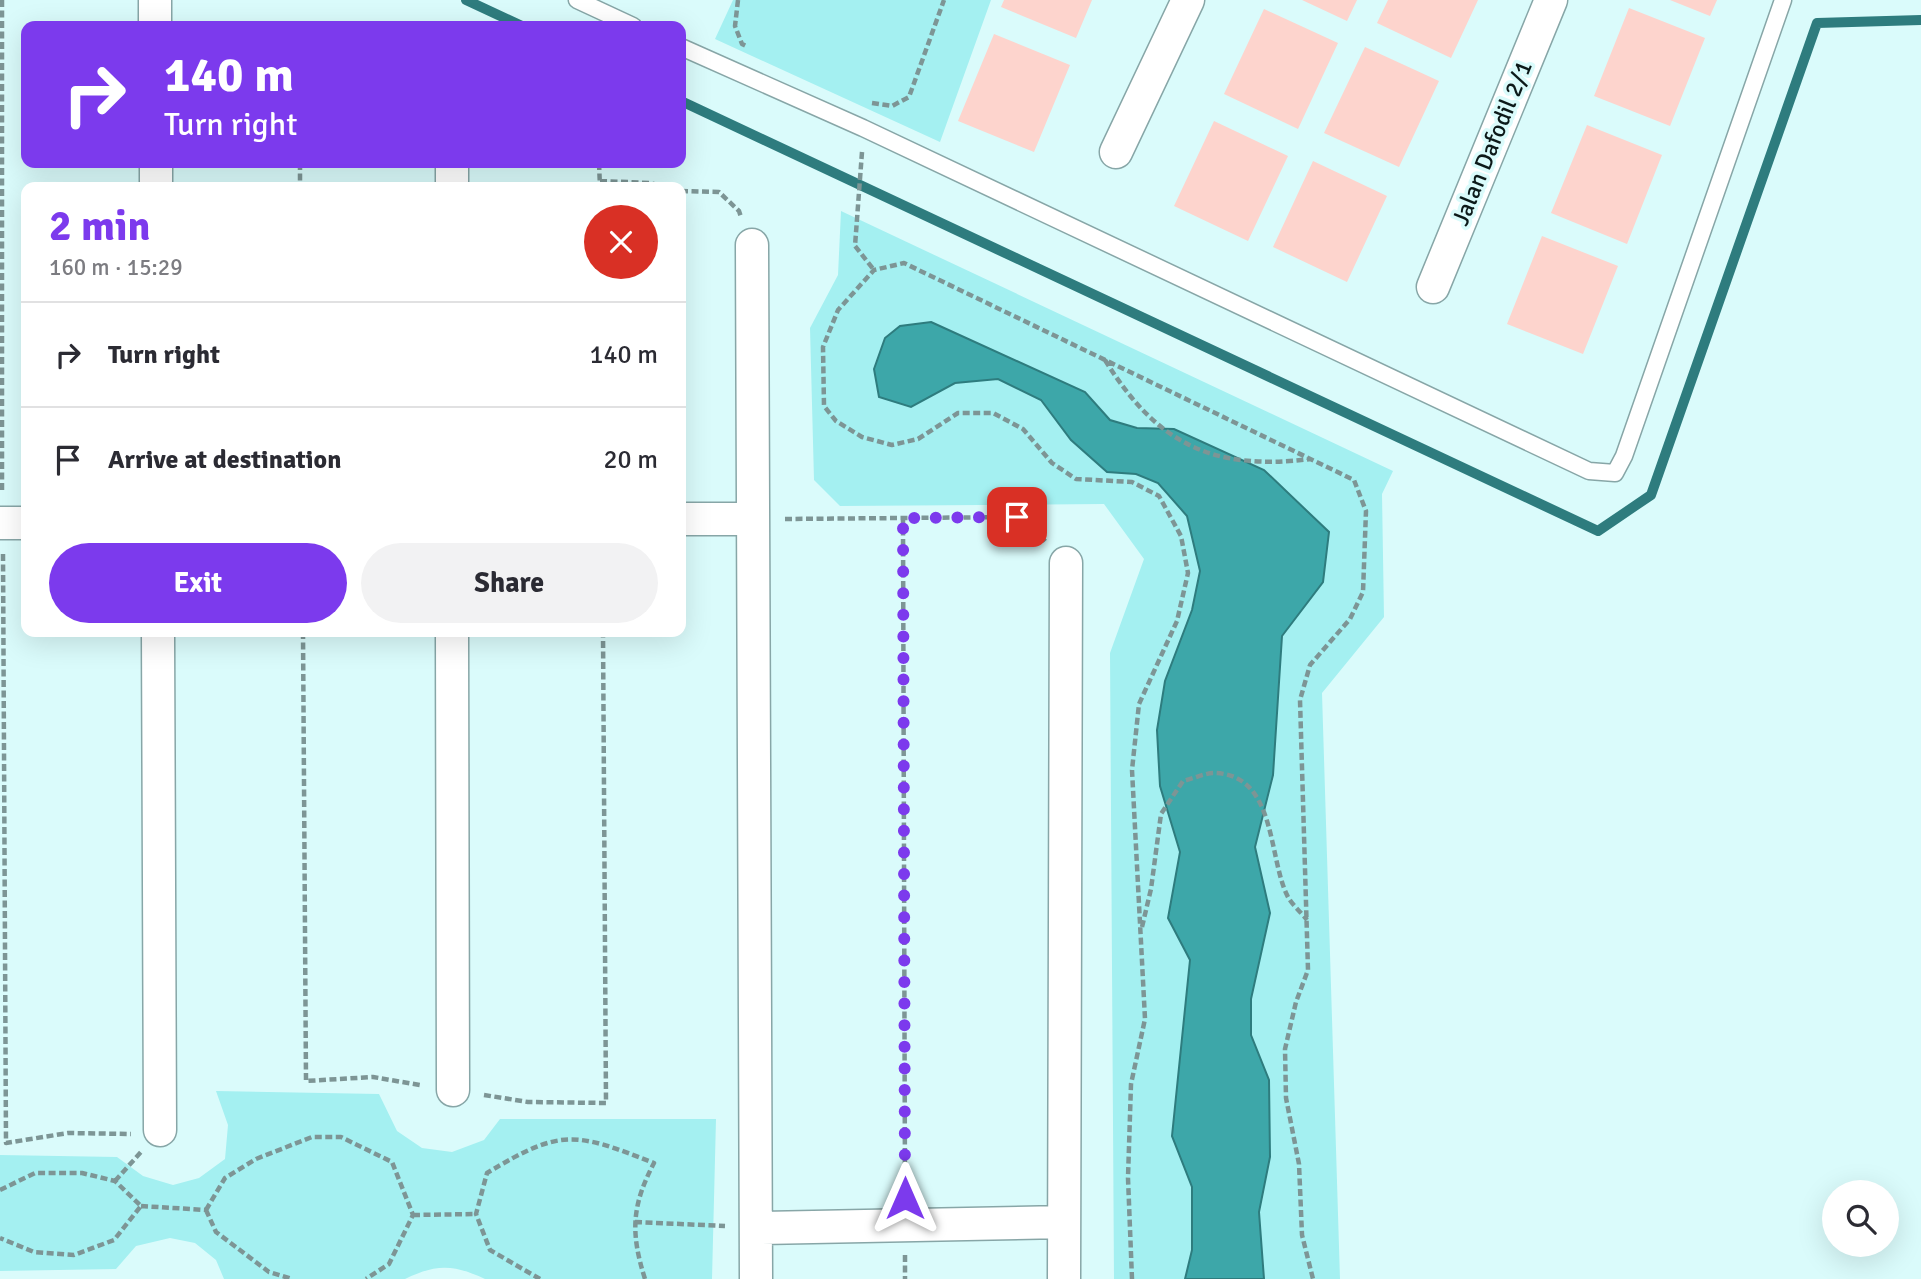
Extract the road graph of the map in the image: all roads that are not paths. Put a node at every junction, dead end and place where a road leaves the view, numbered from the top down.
1 (155, 0) edge
2 (577, 0) edge
3 (1188, 0) edge
4 (1551, 0) edge
5 (1783, 0) edge
6 (155, 21) edge
7 (622, 21) edge
8 (686, 49) edge
9 (1116, 152) dead end
10 (752, 245) road end
11 (1433, 287) dead end
12 (686, 519) edge
13 (752, 519) junction
14 (1066, 563) road end
15 (158, 637) edge
16 (452, 637) edge
17 (453, 1090) road end
18 (160, 1130) road end
19 (1064, 1222) junction
20 (756, 1228) junction
21 (756, 1279) edge
22 (1064, 1279) edge

1 - 6 street
2 - 7 lane
3 - 9 street
4 - 11 street, Jalan Dafodil 2/1
5 - 8 lane
10 - 13 street
12 - 13 street
13 - 20 street
14 - 19 street
15 - 18 street
16 - 17 street
19 - 20 street
19 - 22 street
20 - 21 street

